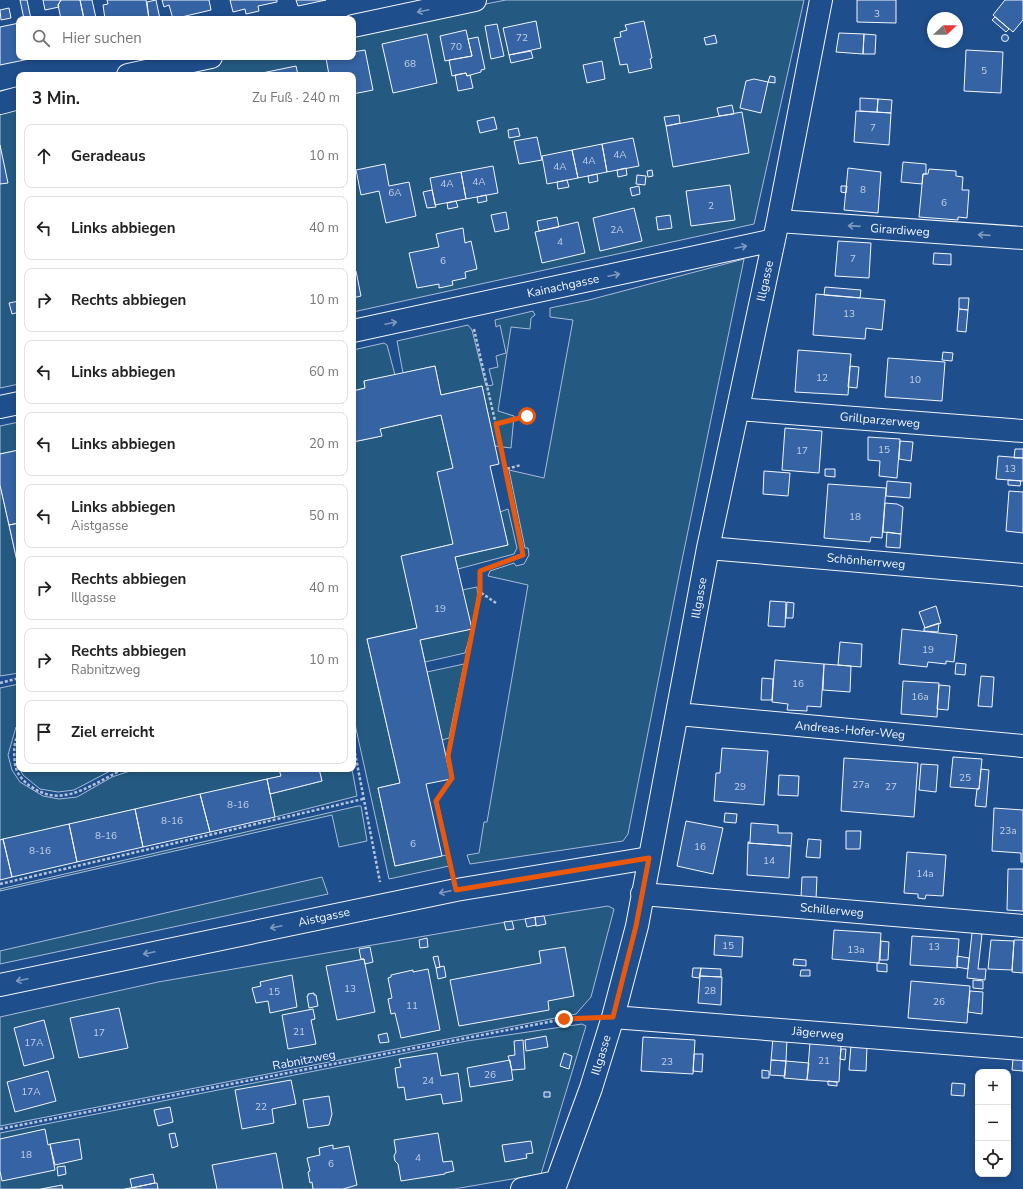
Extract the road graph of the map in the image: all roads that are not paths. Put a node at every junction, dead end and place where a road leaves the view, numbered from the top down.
1 (475, 0) edge
2 (821, 0) edge
3 (356, 25) edge
4 (197, 60) edge
5 (142, 72) edge
6 (16, 99) edge
7 (0, 103) edge
8 (776, 231) junction
9 (1023, 238) edge
10 (356, 330) edge
11 (16, 404) edge
12 (0, 407) edge
13 (738, 409) junction
14 (1023, 431) edge
15 (708, 548) junction
16 (1023, 575) edge
17 (678, 714) junction
18 (1023, 746) edge
19 (649, 858) junction
20 (642, 894) junction
21 (1023, 926) edge
22 (0, 984) edge
23 (613, 1017) junction
24 (1023, 1050) edge
25 (555, 1186) edge
26 (522, 1189) edge

1 -> 3 street
2 - 8 street, Illgasse
4 - 5 street
6 - 7 street
9 -> 8 street, Girardiweg
10 -> 8 street, Kainachgasse
8 - 13 street, Illgasse
11 - 12 street
13 - 14 street, Grillparzerweg
13 - 15 street, Illgasse
15 - 16 street, Schönherrweg
15 - 17 street, Illgasse
17 - 18 street, Andreas-Hofer-Weg
17 - 19 street, Illgasse
19 - 20 street, Illgasse
19 -> 22 street, Aistgasse
20 - 21 street, Schillerweg
20 - 23 street, Illgasse
23 - 24 street, Jägerweg
23 - 25 street, Illgasse
25 - 26 street

